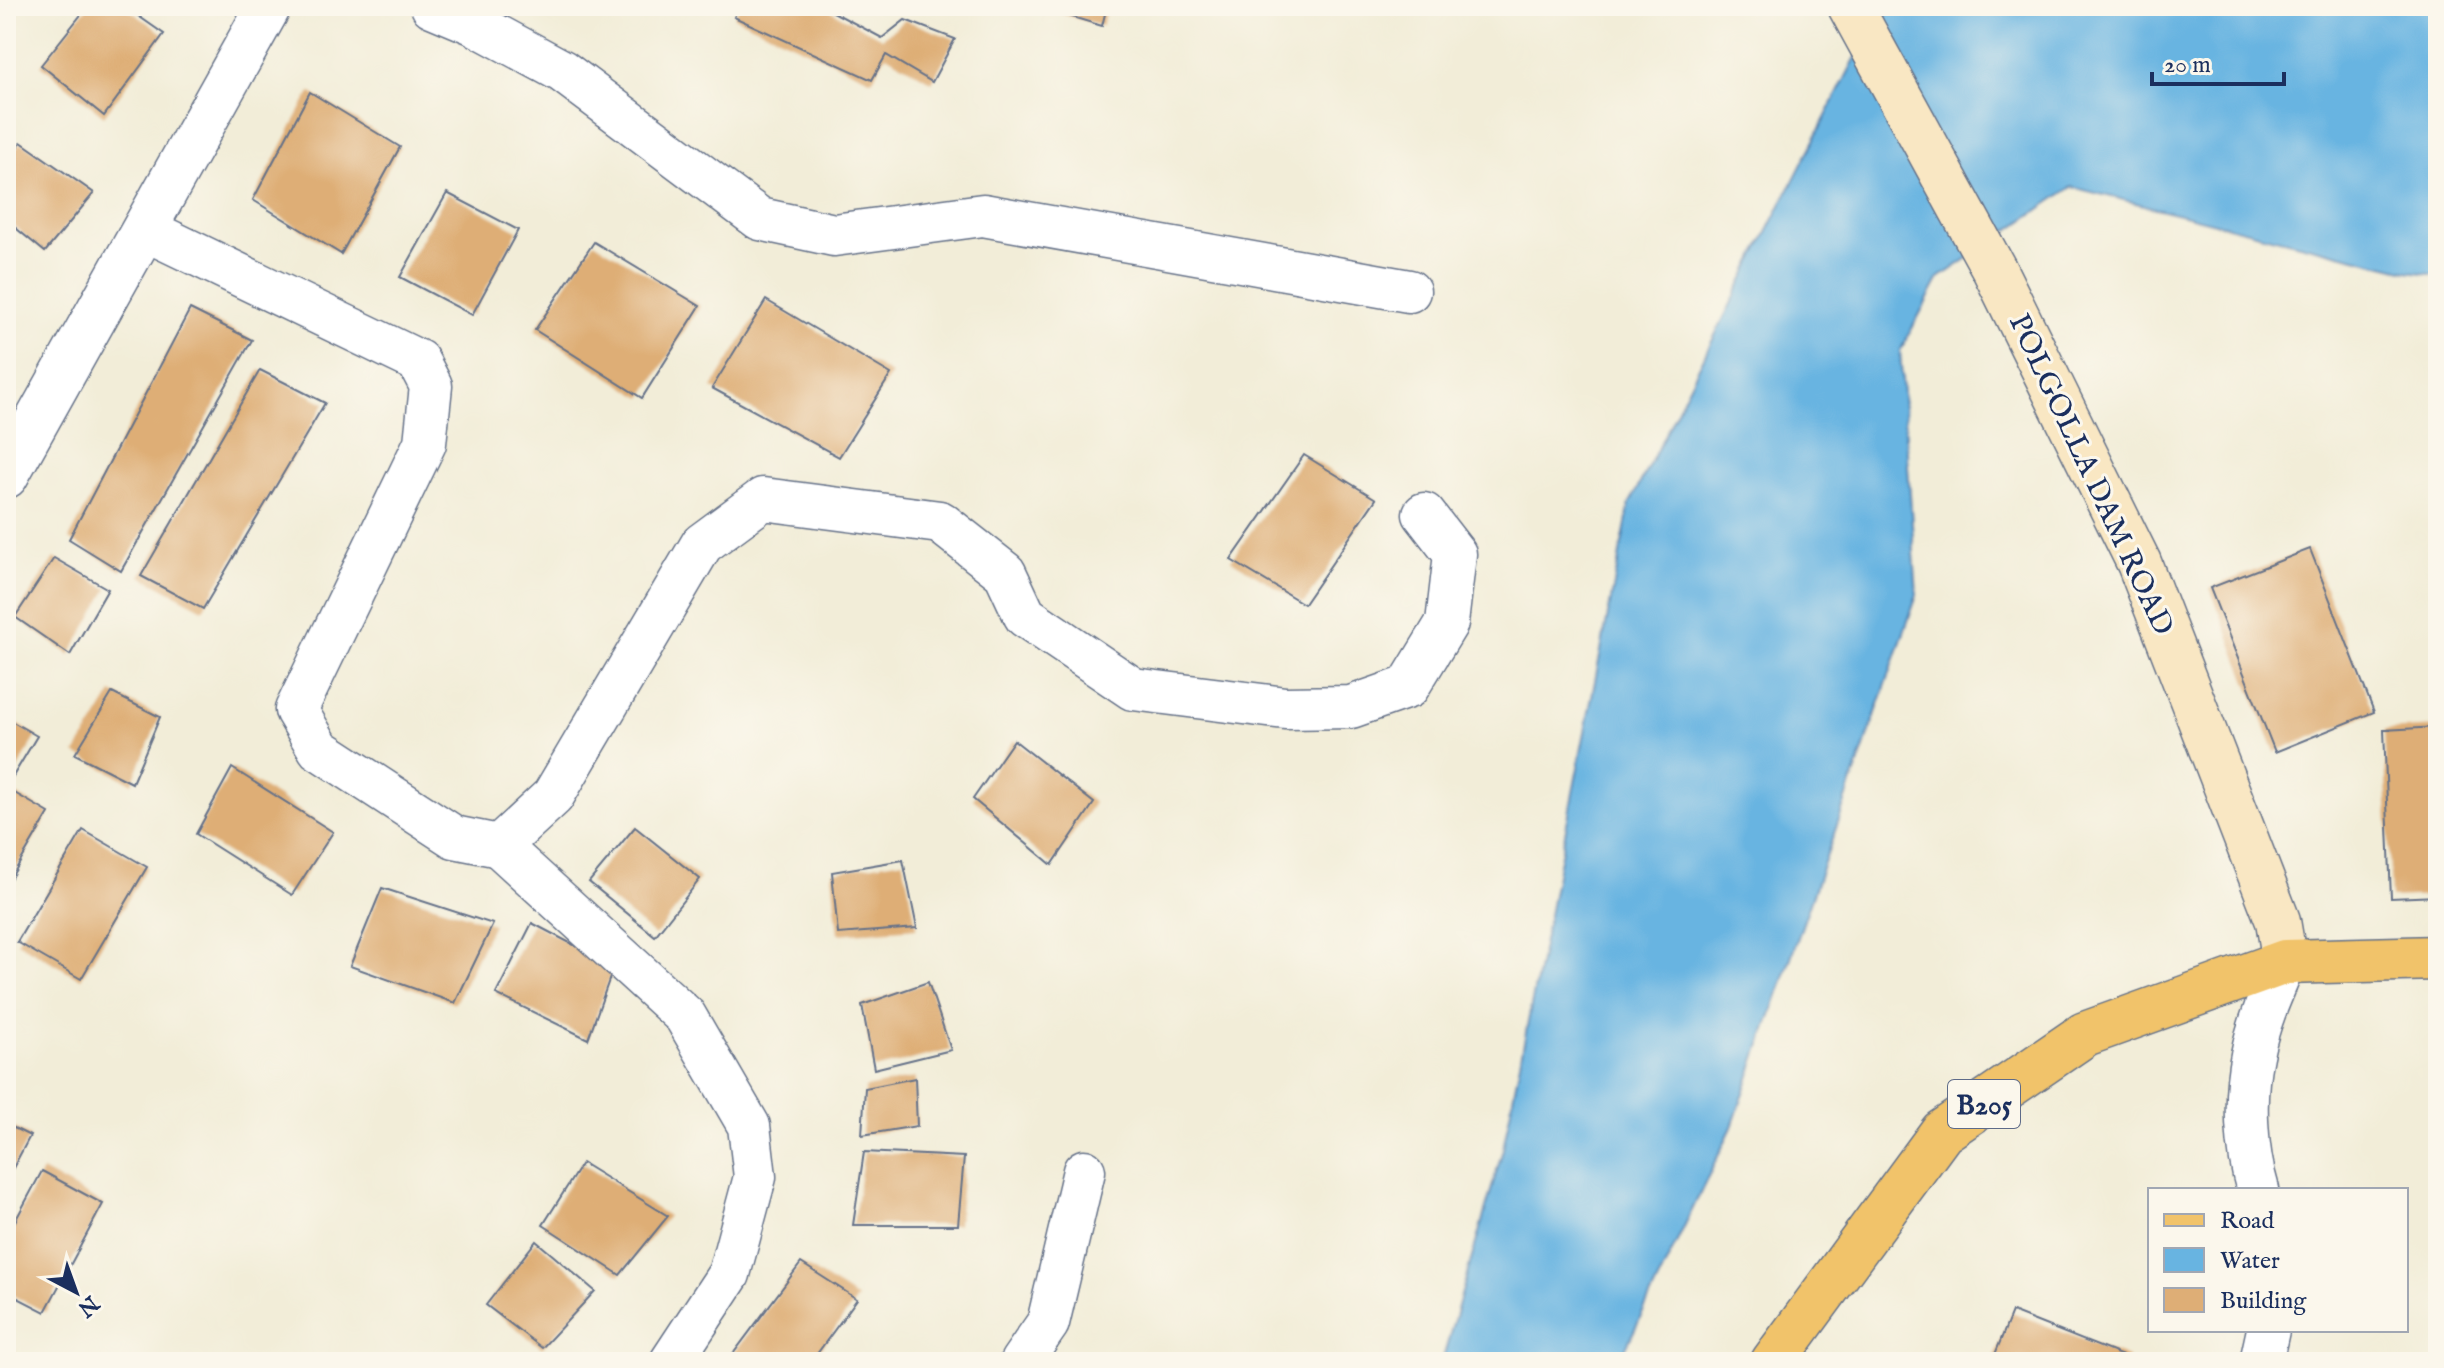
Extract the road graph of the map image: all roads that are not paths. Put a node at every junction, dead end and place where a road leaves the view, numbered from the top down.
1 (269, 6) edge
2 (432, 6) edge
3 (1850, 6) edge
4 (144, 229) junction
5 (1409, 291) dead end
6 (6, 476) edge
7 (1424, 514) dead end
8 (499, 846) junction
9 (2438, 958) edge
10 (2285, 962) junction
11 (1084, 1171) dead end
12 (2257, 1188) edge
13 (2268, 1332) edge
14 (671, 1362) edge
15 (1021, 1362) edge
16 (1773, 1362) edge
17 (2261, 1362) edge

1 - 4 street
2 - 5 street
3 - 10 main road, POLGOLLA DAM ROAD
4 - 6 street
4 - 8 street
7 - 8 street
8 - 14 street
9 - 10 main road, B205
10 - 12 street
10 - 16 main road, B205
11 - 15 street
13 - 17 street

